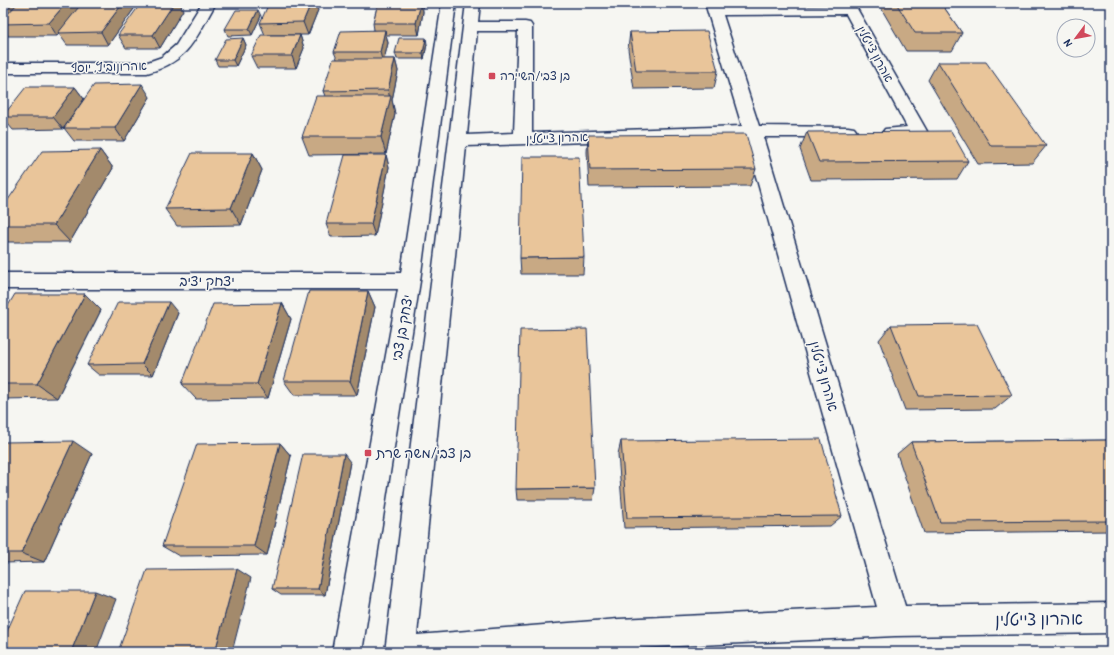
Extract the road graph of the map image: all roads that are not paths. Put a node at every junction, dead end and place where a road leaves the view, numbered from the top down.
1 (209, 3) edge
2 (449, 3) edge
3 (473, 3) edge
4 (713, 7) edge
5 (470, 27) junction
6 (3, 68) edge
7 (752, 131) junction
8 (523, 139) junction
9 (458, 141) junction
10 (3, 281) edge
11 (410, 282) junction
12 (1111, 618) edge
13 (895, 620) junction
14 (620, 643) edge
15 (347, 652) edge
16 (400, 652) edge

1 - 6 street, אהרונוביץ, יוסף
2 - 11 street, יצחק בן צבי
3 - 5 street
4 - 7 street, אהרון צייטלין
4 - 7 street, אהרון צייטלין
5 - 8 street
5 - 9 street
7 - 8 street, אהרון צייטלין
7 - 13 street, אהרון צייטלין
8 - 9 street, אהרון צייטלין
9 - 16 street
10 - 11 street, יצחק יציב
11 - 15 street, יצחק בן צבי
12 - 13 street, אהרון צייטלין
13 - 14 street, אהרון צייטלין
14 - 16 street, אהרון צייטלין

